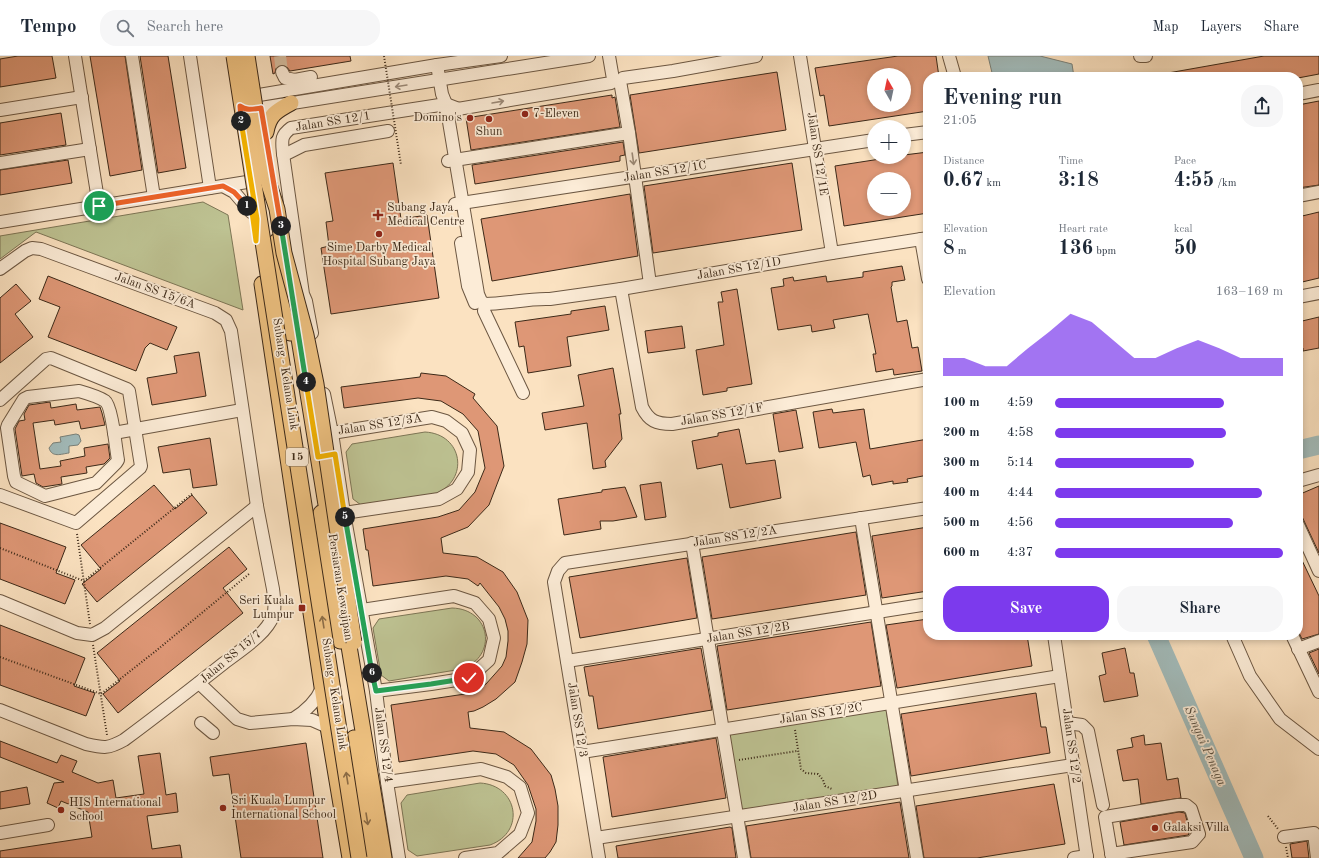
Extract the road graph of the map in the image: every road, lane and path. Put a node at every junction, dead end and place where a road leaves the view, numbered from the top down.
1 (75, 56) edge
2 (132, 56) edge
3 (190, 56) edge
4 (227, 56) edge
5 (234, 56) edge
6 (247, 56) edge
7 (254, 56) edge
8 (384, 56) edge
9 (495, 56) edge
10 (589, 56) edge
11 (609, 56) edge
12 (756, 56) edge
13 (800, 56) edge
14 (949, 56) edge
15 (1140, 56) edge
16 (1146, 56) edge
17 (437, 65) junction
18 (504, 69) junction
19 (491, 71) junction
20 (282, 72) dead end
21 (953, 72) edge
22 (377, 74) junction
23 (440, 80) junction
24 (1319, 90) edge
25 (1303, 93) edge
26 (82, 97) junction
27 (260, 101) junction
28 (237, 102) junction
29 (291, 103) junction
30 (446, 106) junction
31 (0, 110) edge
32 (388, 131) dead end
33 (266, 132) junction
34 (629, 133) junction
35 (923, 133) edge
36 (911, 135) edge
37 (867, 141) edge
38 (90, 149) junction
39 (816, 149) junction
40 (286, 153) junction
41 (452, 161) junction
42 (0, 163) edge
43 (401, 165) dead end
44 (265, 172) junction
45 (635, 177) junction
46 (247, 182) junction
47 (223, 186) junction
48 (210, 188) junction
49 (1319, 192) edge
50 (1303, 195) edge
51 (154, 197) junction
52 (459, 204) junction
53 (99, 206) junction
54 (252, 212) junction
55 (0, 222) edge
56 (923, 239) edge
57 (256, 241) junction
58 (832, 253) junction
59 (0, 270) edge
60 (650, 284) junction
61 (621, 289) junction
62 (1319, 293) edge
63 (1303, 296) edge
64 (306, 301) joint
65 (484, 308) junction
66 (923, 380) edge
67 (523, 393) dead end
68 (0, 400) edge
69 (242, 410) junction
70 (135, 429) junction
71 (114, 433) junction
72 (332, 433) junction
73 (335, 454) junction
74 (318, 457) junction
75 (1319, 475) edge
76 (1303, 480) edge
77 (193, 493) dead end
78 (0, 495) edge
79 (257, 506) junction
80 (923, 509) edge
81 (344, 513) junction
82 (861, 518) junction
83 (1303, 536) edge
84 (692, 543) junction
85 (0, 548) edge
86 (1319, 571) edge
87 (249, 574) dead end
88 (554, 582) joint
89 (0, 601) edge
90 (923, 605) edge
91 (362, 610) junction
92 (876, 612) junction
93 (708, 639) junction
94 (1055, 640) edge
95 (1234, 640) edge
96 (1294, 640) edge
97 (1319, 640) edge
98 (1298, 649) junction
99 (0, 657) edge
100 (567, 661) junction
101 (1060, 676) junction
102 (199, 683) junction
103 (322, 688) junction
104 (376, 691) junction
105 (1319, 692) edge
106 (891, 703) junction
107 (0, 710) edge
108 (293, 719) junction
109 (793, 719) junction
110 (201, 723) dead end
111 (1067, 723) junction
112 (328, 727) junction
113 (723, 730) junction
114 (213, 733) dead end
115 (1319, 749) edge
116 (797, 751) junction
117 (582, 752) junction
118 (735, 761) dead end
119 (1073, 765) junction
120 (388, 782) junction
121 (832, 789) dead end
122 (906, 791) junction
123 (1103, 805) dead end
124 (737, 817) junction
125 (48, 825) dead end
126 (1316, 832) edge
127 (0, 833) edge
128 (1284, 837) dead end
129 (596, 838) junction
130 (1112, 856) edge
131 (1087, 857) edge
132 (350, 858) edge
133 (359, 858) edge
134 (373, 858) edge
135 (384, 858) edge
136 (388, 858) edge
137 (399, 858) edge
138 (465, 858) edge
139 (599, 858) edge
140 (744, 858) edge
141 (917, 858) edge
142 (1074, 858) edge
143 (1317, 858) edge

1 - 26 street
2 - 51 street
3 - 48 street
4 - 28 main road
133 -> 5 main road, Subang - Kelana Link / 15, bridge
6 - 44 main road, 15, bridge
7 - 27 main road, Persiaran Kewajipan
8 - 43 path, bridge
9 - 17 street
9 - 18 street
9 - 19 street
10 - 18 street, Jalan SS 12/1
30 -> 11 street, Jalan SS 12/1
12 - 34 street
13 - 39 street, Jalan SS 12/1E
14 - 21 street
15 - 16 street
17 - 22 street
17 - 23 street
18 - 19 street, Jalan SS 12/1
19 - 23 street, Jalan SS 12/1
20 - 22 street
22 - 27 street
23 -> 29 street, Jalan SS 12/1
23 - 30 street
24 - 25 street
26 - 31 street
26 - 38 street
27 - 28 main road
27 - 29 street, Jalan SS 12/1
27 - 33 main road, Persiaran Kewajipan
28 - 46 main road
28 - 57 main road
29 - 33 main road
30 - 40 street, Jalan SS 12/1
30 - 41 street
32 - 40 street
33 - 74 main road, Persiaran Kewajipan
34 - 41 street
34 -> 45 street
35 - 36 street
37 - 39 street, Jalan SS 12/1C
38 - 42 street
38 - 53 street
39 - 45 street, Jalan SS 12/1C
39 - 58 street, Jalan SS 12/1E
40 - 64 street, Jalan SS 12/1
41 - 52 street
44 -> 134 main road, Subang - Kelana Link / 15, bridge
44 - 136 main road, bridge
45 - 52 street, Jalan SS 12/1C
45 - 60 street
46 - 47 street
46 - 54 main road
47 - 48 street
47 - 54 street
48 - 51 street
49 - 50 street
51 - 53 street
52 - 65 street
53 - 55 street
54 - 57 main road
56 - 58 street, Jalan SS 12/1D
57 - 103 main road
58 - 60 street, Jalan SS 12/1D
59 - 69 street, Jalan SS 15/6A
60 - 61 street, Jalan SS 12/1D
61 - 65 street, Jalan SS 12/1D
61 - 66 street, Jalan SS 12/1F
62 - 63 street
64 - 72 street, Jalan SS 12/4
65 - 67 street
68 - 70 street
69 - 70 street
69 - 79 street, Jalan SS 15/7
70 - 71 street
70 - 78 street
71 - 71 street
72 - 73 street, Jalan SS 12/4
72 - 81 street, Jalan SS 12/3A
73 - 74 street
73 - 81 street, Jalan SS 12/4
74 - 135 main road, Persiaran Kewajipan
75 - 76 street
77 - 85 path
79 - 89 street
79 - 102 street, Jalan SS 15/7
80 - 82 street, Jalan SS 12/2A
81 - 91 street, Jalan SS 12/4
82 - 84 street, Jalan SS 12/2A
82 - 92 street
83 - 86 street
84 - 88 street, Jalan SS 12/2A
84 - 93 street
87 - 99 path
88 - 100 street, Jalan SS 12/3
90 - 92 street, Jalan SS 12/2B
91 - 104 street, Jalan SS 12/4
91 - 104 street
92 - 93 street, Jalan SS 12/2B
92 - 106 street
93 - 100 street, Jalan SS 12/2B
93 - 113 street
94 - 101 street, Jalan SS 12/2
95 - 115 street
96 - 98 street
97 - 98 street
98 - 105 street
100 - 117 street, Jalan SS 12/3
101 - 106 street, Jalan SS 12/2C
101 - 111 street, Jalan SS 12/2
102 - 107 street, Jalan SS 15/7
102 - 108 street
103 - 108 street
103 - 112 main road
104 - 120 street, Jalan SS 12/4
106 - 109 street, Jalan SS 12/2C
106 - 122 street
108 - 112 street
109 - 113 street, Jalan SS 12/2C
109 - 116 path
110 - 114 street
111 - 119 street, Jalan SS 12/2
111 - 123 street
112 - 132 main road
113 - 117 street, Jalan SS 12/2C
113 - 124 street
116 - 118 path
116 - 121 path
117 - 129 street, Jalan SS 12/3
119 - 122 street, Jalan SS 12/2D
119 - 131 street, Jalan SS 12/2
120 - 137 street, Jalan SS 12/4
120 - 138 street
122 - 124 street, Jalan SS 12/2D
122 - 141 street
124 - 129 street, Jalan SS 12/2D
124 - 140 street
125 - 127 street
126 - 128 street
126 - 143 street
129 - 139 street, Jalan SS 12/3
130 - 130 street
131 - 142 street

